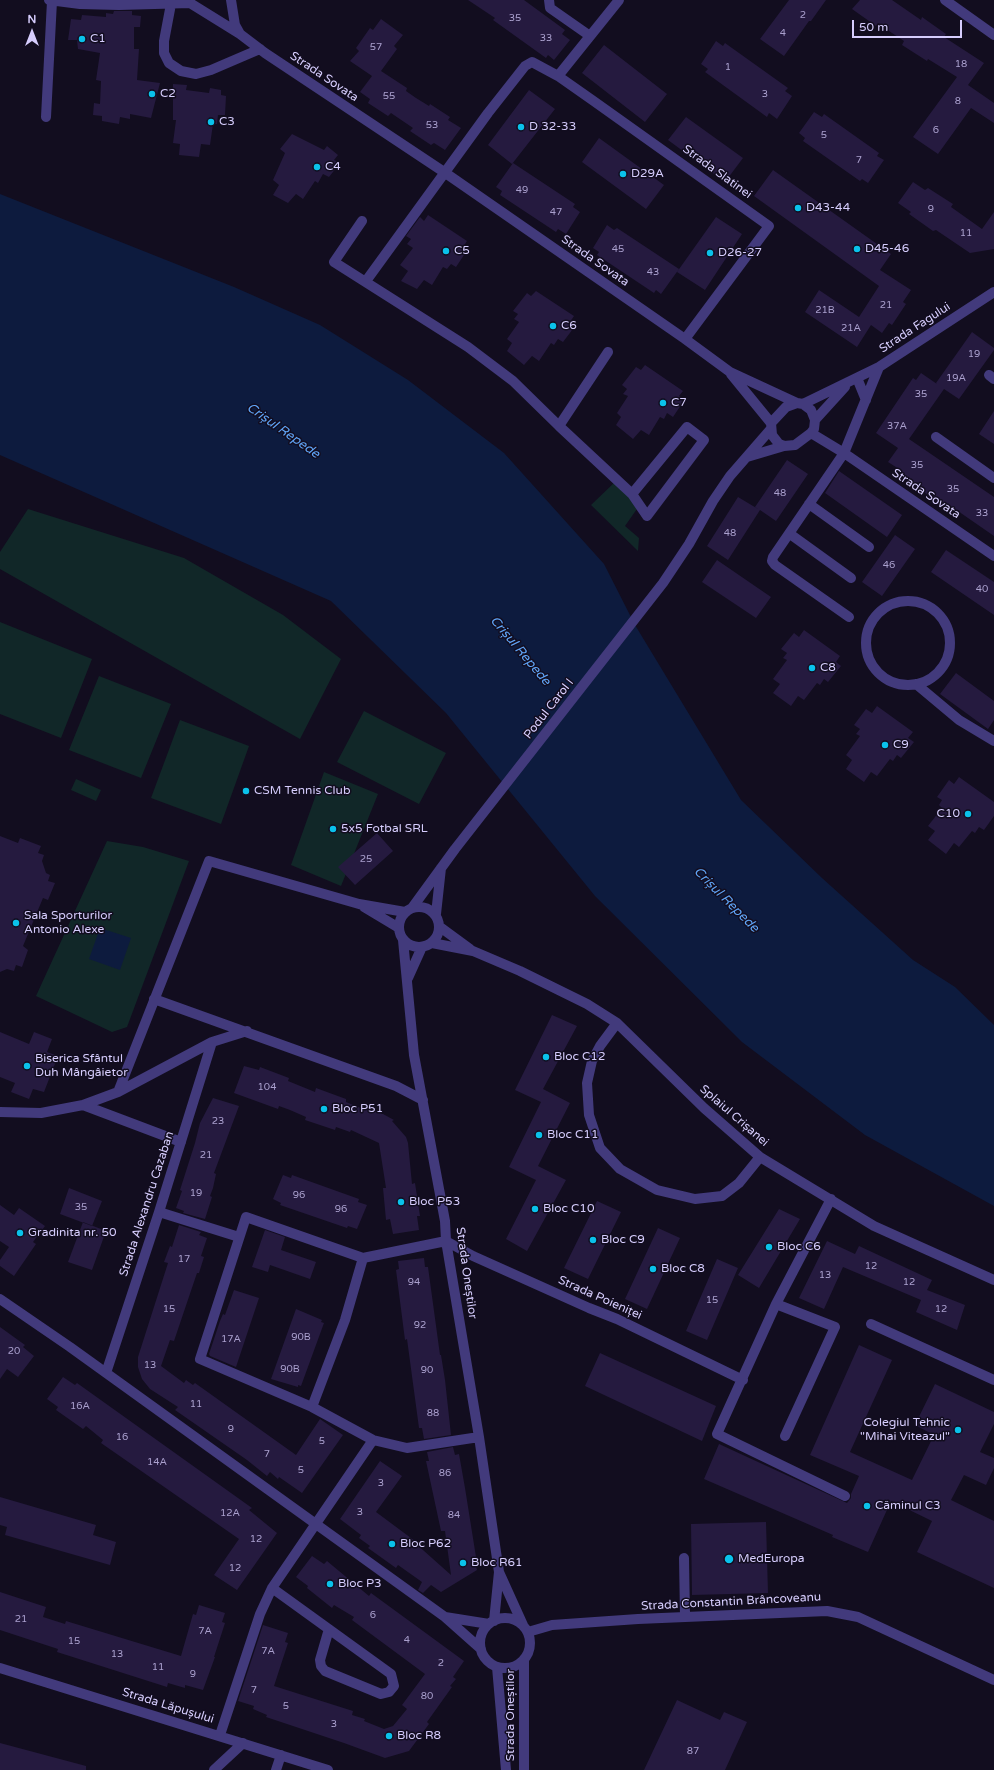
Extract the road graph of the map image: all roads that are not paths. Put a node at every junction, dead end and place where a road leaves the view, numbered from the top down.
1 (50, 0) edge
2 (231, 0) edge
3 (549, 0) edge
4 (619, 0) edge
5 (945, 0) edge
6 (192, 2) edge
7 (171, 4) junction
8 (240, 34) junction
9 (994, 35) edge
10 (590, 36) junction
11 (260, 49) junction
12 (558, 76) junction
13 (46, 117) dead end
14 (444, 172) junction
15 (362, 221) dead end
16 (366, 281) junction
17 (994, 292) edge
18 (685, 339) junction
19 (608, 352) dead end
20 (879, 367) junction
21 (730, 372) junction
22 (853, 380) junction
23 (866, 400) junction
24 (800, 404) junction
25 (815, 420) junction
26 (559, 426) junction
27 (771, 426) junction
28 (811, 434) junction
29 (936, 437) dead end
30 (784, 446) junction
31 (844, 454) junction
32 (747, 457) junction
33 (994, 478) edge
34 (632, 494) junction
35 (809, 504) junction
36 (790, 534) junction
37 (870, 547) dead end
38 (994, 556) edge
39 (850, 578) dead end
40 (849, 617) dead end
41 (916, 684) junction
42 (994, 741) edge
43 (442, 866) junction
44 (359, 904) junction
45 (408, 910) junction
46 (436, 914) junction
47 (440, 927) junction
48 (399, 928) junction
49 (403, 940) junction
50 (427, 945) junction
51 (473, 951) junction
52 (408, 978) junction
53 (154, 999) junction
54 (617, 1023) junction
55 (246, 1031) junction
56 (212, 1042) junction
57 (118, 1092) junction
58 (423, 1100) junction
59 (84, 1105) junction
60 (0, 1112) edge
61 (181, 1142) junction
62 (760, 1156) junction
63 (830, 1199) junction
64 (159, 1212) junction
65 (239, 1237) junction
66 (446, 1241) junction
67 (363, 1258) junction
68 (994, 1280) edge
69 (0, 1299) edge
70 (776, 1304) junction
71 (871, 1324) dead end
72 (106, 1373) junction
73 (743, 1380) junction
74 (994, 1380) edge
75 (312, 1407) junction
76 (785, 1436) dead end
77 (479, 1437) junction
78 (373, 1440) junction
79 (845, 1496) dead end
80 (316, 1525) junction
81 (684, 1558) dead end
82 (499, 1572) junction
83 (272, 1588) junction
84 (445, 1617) junction
85 (685, 1617) junction
86 (491, 1622) junction
87 (526, 1629) junction
88 (329, 1630) junction
89 (481, 1649) junction
90 (524, 1659) junction
91 (497, 1666) junction
92 (0, 1668) edge
93 (994, 1680) edge
94 (220, 1735) junction
95 (243, 1743) junction
96 (281, 1755) junction
97 (214, 1770) edge
98 (276, 1770) edge
99 (328, 1770) edge
100 (506, 1770) edge
101 (524, 1770) edge

1 - 7 street, Strada Sovata
1 - 13 street
2 - 8 street
3 - 10 street
4 - 10 street
5 - 9 street
6 - 7 street, Strada Sovata
6 - 8 street, Strada Sovata
7 - 11 street
8 - 11 street, Strada Sovata
10 - 12 street
11 - 14 street, Strada Sovata
12 - 14 street, Strada Slatinei
12 - 18 street, Strada Slatinei
14 - 16 street
14 - 18 street, Strada Sovata
15 - 16 street
16 - 26 street
17 - 20 street, Strada Fagului
18 - 21 street, Strada Sovata
19 - 26 street
20 - 22 street, Strada Fagului
20 - 23 street
21 - 24 street, Strada Sovata
21 - 27 street, Strada Sovata
22 - 23 street
22 - 24 street, Strada Fagului
22 - 25 street, Strada Fagului
23 - 31 street
24 - 25 street
24 - 27 street, Strada Fagului
25 - 28 street, Strada Fagului
26 - 34 street
27 - 30 street
27 - 32 street, Strada Fagului
28 - 30 street
28 - 31 street, Strada Sovata
29 - 33 street
30 - 32 street
31 - 35 street
31 - 38 street, Strada Sovata
32 - 43 street, Podul Carol I
34 - 34 street
35 - 36 street
35 - 37 street
36 - 39 street
36 - 40 street
41 - 41 street
41 - 42 street
43 - 45 street, Podul Carol I
43 - 46 street
44 - 45 street
44 - 48 street
44 - 53 street
45 - 46 street
45 - 48 street
46 - 47 street
47 - 50 street
47 - 51 street, Splaiul Crișanei
48 - 49 street
49 - 50 street
49 - 52 street, Strada Oneștilor
50 - 51 street, Splaiul Crișanei
50 - 52 street, Strada Oneștilor
51 - 54 street, Splaiul Crișanei
52 - 58 street, Strada Oneștilor
53 - 55 street
53 - 57 street
54 - 62 street, Splaiul Crișanei
54 - 62 street
55 - 56 street
55 - 58 street
56 - 57 street
56 - 61 street, Strada Alexandru Cazaban
57 - 59 street
58 - 66 street, Strada Oneștilor
59 - 60 street
59 - 61 street
61 - 64 street, Strada Alexandru Cazaban
62 - 63 street, Splaiul Crișanei
63 - 68 street, Splaiul Crișanei
63 - 70 street
64 - 65 street
64 - 72 street, Strada Alexandru Cazaban
65 - 67 street
65 - 75 street
66 - 67 street
66 - 73 street, Strada Poieniței
66 - 77 street, Strada Oneștilor
67 - 75 street
69 - 72 street
70 - 73 street
70 - 76 street
71 - 74 street
72 - 80 street
73 - 79 street
75 - 78 street
77 - 78 street
77 - 82 street, Strada Oneștilor
78 - 80 street
80 - 83 street
80 - 84 street
81 - 85 street
82 - 86 street, Strada Oneștilor
82 - 87 street, Strada Oneștilor
83 - 88 street
83 - 94 street
84 - 86 street
84 - 89 street
85 - 87 street, Strada Constantin Brâncoveanu
85 - 93 street, Strada Constantin Brâncoveanu
86 - 87 street
86 - 89 street
87 - 90 street
88 - 88 street
89 - 91 street
90 - 91 street
90 - 101 street, Strada Oneștilor
91 - 100 street, Strada Oneștilor
92 - 94 street, Strada Lăpușului
94 - 95 street, Strada Lăpușului
95 - 96 street, Strada Lăpușului
95 - 97 street
96 - 98 street
96 - 99 street, Strada Lăpușului

